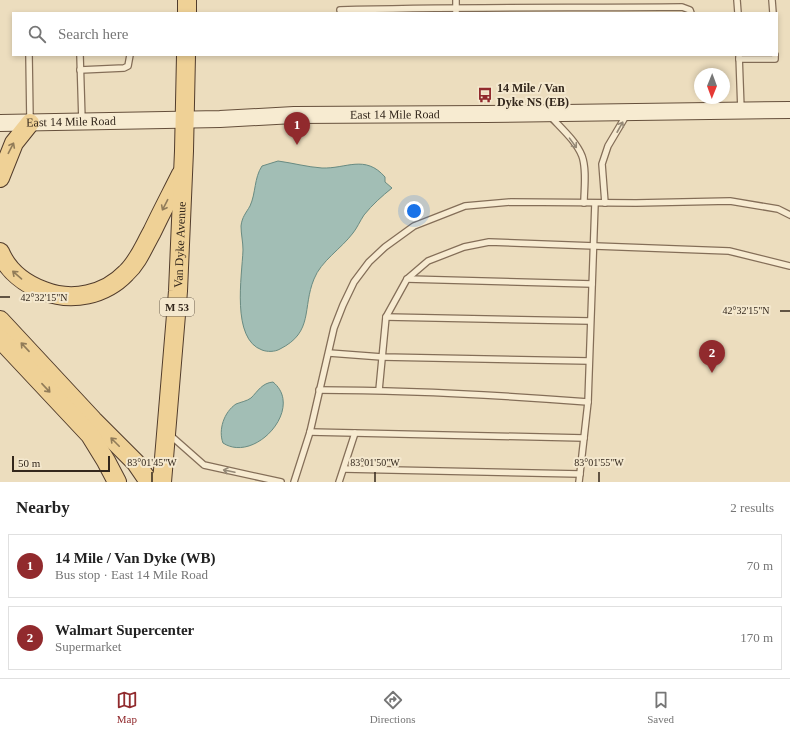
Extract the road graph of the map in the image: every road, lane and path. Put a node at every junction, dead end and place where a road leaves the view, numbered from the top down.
1 (187, 0) edge
2 (456, 0) edge
3 (737, 0) edge
4 (772, 0) edge
5 (340, 10) dead end
6 (456, 10) edge
7 (186, 12) edge
8 (691, 12) edge
9 (738, 12) edge
10 (773, 12) edge
11 (29, 56) edge
12 (80, 56) edge
13 (130, 56) edge
14 (186, 56) edge
15 (774, 56) edge
16 (739, 57) edge
17 (80, 70) junction
18 (741, 110) junction
19 (790, 110) edge
20 (629, 112) junction
21 (548, 113) junction
22 (185, 120) junction
23 (82, 122) junction
24 (0, 123) edge
25 (30, 123) junction
26 (183, 170) junction
27 (0, 178) edge
28 (584, 203) junction
29 (595, 203) junction
30 (604, 203) junction
31 (790, 215) edge
32 (593, 247) junction
33 (0, 252) edge
34 (790, 266) edge
35 (407, 279) junction
36 (592, 284) junction
37 (386, 317) junction
38 (0, 320) edge
39 (590, 320) junction
40 (0, 339) edge
41 (329, 353) junction
42 (382, 357) junction
43 (589, 361) junction
44 (319, 390) junction
45 (379, 390) junction
46 (588, 402) junction
47 (166, 432) junction
48 (310, 432) junction
49 (355, 433) junction
50 (584, 438) junction
51 (344, 469) junction
52 (580, 474) junction
53 (117, 482) edge
54 (149, 482) edge
55 (162, 482) edge
56 (281, 482) edge
57 (294, 482) edge
58 (339, 482) edge
59 (580, 482) edge

1 - 7 main road
2 - 6 lane
3 - 9 lane
4 - 10 lane
5 - 6 lane
6 - 8 lane
11 - 25 lane
12 - 17 lane
13 - 17 lane
14 - 22 main road, Van Dyke Avenue / M 53
15 - 16 lane
16 - 18 lane
17 - 23 lane
18 - 19 main road, East 14 Mile Road
18 - 20 main road, East 14 Mile Road
20 - 21 main road, East 14 Mile Road
30 -> 20 lane
21 - 22 main road, East 14 Mile Road
21 -> 28 lane
22 - 23 main road, East 14 Mile Road
22 - 26 main road, Van Dyke Avenue / M 53
23 - 25 main road, East 14 Mile Road
24 - 25 main road, East 14 Mile Road
27 -> 25 main road
26 -> 33 main road
26 - 47 main road, Van Dyke Avenue / M 53
28 - 29 lane
28 - 41 lane
29 - 30 lane
29 - 32 lane
30 - 31 lane
32 - 34 lane
32 - 35 lane
32 - 36 lane
35 - 36 lane
35 - 37 lane
36 - 39 lane
37 - 39 lane
37 - 42 lane
54 -> 38 main road
39 - 43 lane
40 -> 53 main road
41 - 42 lane
41 - 44 lane
42 - 43 lane
42 - 45 lane
43 - 46 lane
44 - 45 lane
44 - 48 lane
45 - 46 lane
46 - 50 lane
47 - 55 main road, Van Dyke Avenue / M 53
56 -> 47 lane
48 - 49 lane
48 - 57 lane
49 - 50 lane
49 - 51 lane
50 - 52 lane
51 - 52 lane
51 - 58 lane
52 - 59 lane

